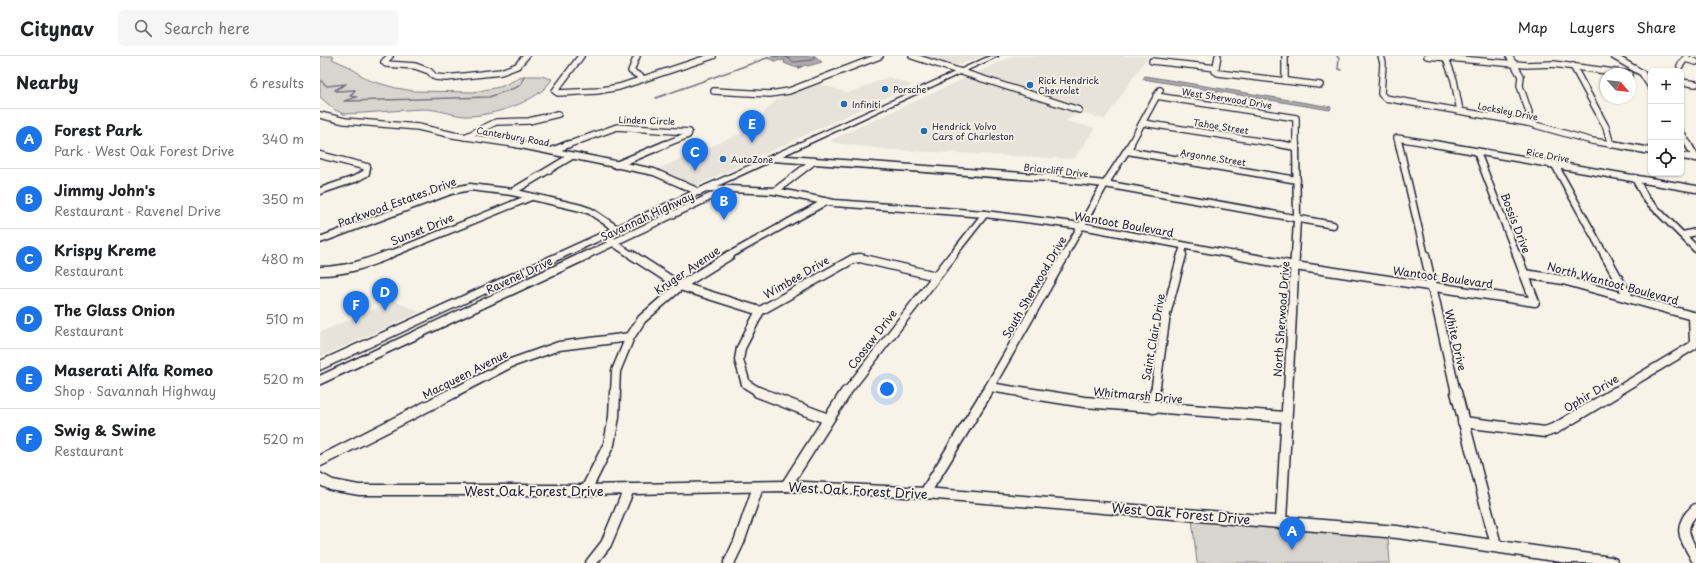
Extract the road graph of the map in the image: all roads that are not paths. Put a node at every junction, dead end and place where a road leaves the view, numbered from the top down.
1 (390, 56) edge
2 (526, 56) edge
3 (581, 56) edge
4 (637, 56) edge
5 (713, 56) edge
6 (880, 56) edge
7 (912, 56) edge
8 (995, 56) edge
9 (1218, 56) edge
10 (1285, 56) edge
11 (1380, 56) edge
12 (1427, 56) edge
13 (1509, 56) edge
14 (1613, 56) edge
15 (1446, 57) edge
16 (1686, 58) edge
17 (1152, 61) dead end
18 (1696, 62) edge
19 (1513, 64) junction
20 (1574, 66) junction
21 (1680, 66) dead end
22 (1217, 70) junction
23 (1600, 70) edge
24 (961, 72) junction
25 (1636, 75) edge
26 (1648, 77) edge
27 (644, 79) junction
28 (1285, 81) junction
29 (1684, 82) edge
30 (1696, 84) edge
31 (1320, 85) dead end
32 (714, 92) dead end
33 (1158, 93) joint
34 (1079, 110) dead end
35 (1460, 112) junction
36 (558, 114) dead end
37 (320, 115) edge
38 (331, 118) junction
39 (1296, 118) joint
40 (320, 123) edge
41 (1143, 123) junction
42 (1528, 123) junction
43 (465, 137) junction
44 (1684, 137) edge
45 (1397, 138) joint
46 (1611, 145) junction
47 (1296, 147) junction
48 (550, 151) junction
49 (1648, 151) edge
50 (1127, 152) junction
51 (1477, 152) junction
52 (320, 156) edge
53 (572, 156) junction
54 (1684, 156) edge
55 (773, 158) junction
56 (1696, 158) edge
57 (814, 161) junction
58 (616, 165) junction
59 (1554, 165) junction
60 (1635, 178) junction
61 (1297, 180) junction
62 (1105, 184) junction
63 (726, 189) junction
64 (1696, 189) edge
65 (703, 190) junction
66 (320, 191) edge
67 (512, 192) junction
68 (775, 192) junction
69 (531, 196) junction
70 (824, 202) junction
71 (985, 214) junction
72 (1297, 219) junction
73 (1333, 225) dead end
74 (1082, 226) junction
75 (617, 229) junction
76 (1696, 232) edge
77 (1683, 235) junction
78 (603, 236) junction
79 (320, 240) edge
80 (614, 242) junction
81 (1184, 246) junction
82 (1696, 249) edge
83 (1295, 266) junction
84 (320, 271) edge
85 (1524, 274) junction
86 (936, 276) junction
87 (680, 286) junction
88 (1432, 286) junction
89 (1629, 298) junction
90 (1534, 302) joint
91 (760, 311) junction
92 (1695, 317) edge
93 (630, 337) junction
94 (320, 366) edge
95 (320, 380) edge
96 (990, 387) junction
97 (1153, 408) junction
98 (1285, 417) junction
99 (828, 419) junction
100 (1463, 422) junction
101 (320, 461) edge
102 (320, 478) edge
103 (758, 486) junction
104 (786, 486) junction
105 (629, 489) junction
106 (586, 490) junction
107 (925, 493) junction
108 (1696, 509) edge
109 (1281, 521) junction
110 (1496, 545) junction
111 (1696, 558) edge
112 (591, 563) edge
113 (729, 563) edge
114 (1611, 563) edge

1 - 2 street
3 - 27 street
4 - 27 street
5 - 27 street
6 - 32 street
7 - 24 street
8 - 24 highway, Savannah Highway
9 - 22 street
10 - 28 street
11 - 35 street, Locksley Drive
12 - 15 street
13 - 19 street
14 - 26 street
15 - 19 street
15 - 35 street
16 - 18 street
16 - 21 street
17 - 22 street
19 - 20 street
19 - 42 street
20 - 23 street
20 - 46 street
22 - 28 street
24 - 34 street
24 - 55 highway, Savannah Highway
25 - 26 street
28 - 31 street
29 - 30 street
33 - 39 street, West Sherwood Drive
33 - 41 street, South Sherwood Drive
35 - 42 street, Locksley Drive
36 - 43 street
37 - 38 street, Canterbury Road
38 - 40 street
38 - 43 street, Canterbury Road
39 - 47 street, North Sherwood Drive
41 - 47 street, Tahoe Street
41 - 50 street, South Sherwood Drive
42 - 46 street, Locksley Drive
43 - 48 street, Canterbury Road
44 - 56 street
45 - 51 street, Rice Drive
45 - 88 street, White Drive
46 - 49 street, Locksley Drive
47 - 61 street, North Sherwood Drive
48 - 53 street, Canterbury Road
48 - 58 street, Linden Circle
50 - 61 street, Argonne Street
50 - 62 street, South Sherwood Drive
51 - 59 street, Rice Drive
51 - 85 street, Bossis Drive
52 - 66 street
53 - 58 street, Canterbury Road
53 - 67 street
54 - 56 street
55 - 57 street, Briarcliff Drive
55 - 65 highway, Savannah Highway
57 - 62 street, Briarcliff Drive
57 - 68 street
58 - 65 street, Canterbury Road
59 - 60 street, Rice Drive
59 - 89 street
60 - 64 street, Rice Drive
60 - 77 street
61 - 72 street, North Sherwood Drive
62 - 72 street, Briarcliff Drive
62 - 74 street, South Sherwood Drive
63 - 65 street, Wantoot Boulevard
63 - 68 street, Wantoot Boulevard
63 - 80 street, Ravenel Drive
65 - 75 highway, Savannah Highway
67 - 69 street, Parkwood Estates Drive
67 - 79 street, Parkwood Estates Drive
68 - 70 street, Wantoot Boulevard
69 - 75 street, Parkwood Estates Drive
69 - 84 street, Sunset Drive
70 - 71 street, Wantoot Boulevard
70 - 87 street, Kruger Avenue
71 - 74 street, Wantoot Boulevard
71 - 86 street, Coosaw Drive
72 - 73 street, Briarcliff Drive
72 - 83 street, North Sherwood Drive
74 - 81 street, Wantoot Boulevard
74 - 96 street, South Sherwood Drive
75 - 78 highway, Savannah Highway
76 - 77 street
77 - 82 street
78 - 80 street
78 - 94 highway, Savannah Highway
80 - 87 street
80 - 95 street, Ravenel Drive
81 - 83 street, Wantoot Boulevard
81 - 97 street, Saint Clair Drive
83 - 88 street, Wantoot Boulevard
83 - 98 street, North Sherwood Drive
85 - 89 street, North Wantoot Boulevard
85 - 90 street, Bossis Drive
86 - 91 street, Wimbee Drive
86 - 99 street, Coosaw Drive
87 - 91 street
87 - 93 street, Kruger Avenue
88 - 90 street, Wantoot Boulevard
88 - 100 street, White Drive
89 - 92 street, North Wantoot Boulevard
91 - 99 street, Wimbee Drive
92 - 100 street, Ophir Drive
93 - 101 street, Macqueen Avenue
93 - 106 street, Kruger Avenue
96 - 97 street, Whitmarsh Drive
96 - 107 street, South Sherwood Drive
97 - 98 street, Whitmarsh Drive
98 - 109 street, North Sherwood Drive
99 - 104 street, Coosaw Drive
100 - 110 street, White Drive
102 - 106 main road, West Oak Forest Drive
103 - 104 main road, West Oak Forest Drive
103 - 105 main road, West Oak Forest Drive
103 - 113 street
104 - 107 main road, West Oak Forest Drive
105 - 106 main road, West Oak Forest Drive
105 - 112 street
107 - 109 main road, West Oak Forest Drive
108 - 111 street
109 - 110 main road, West Oak Forest Drive
110 - 114 main road, West Oak Forest Drive

